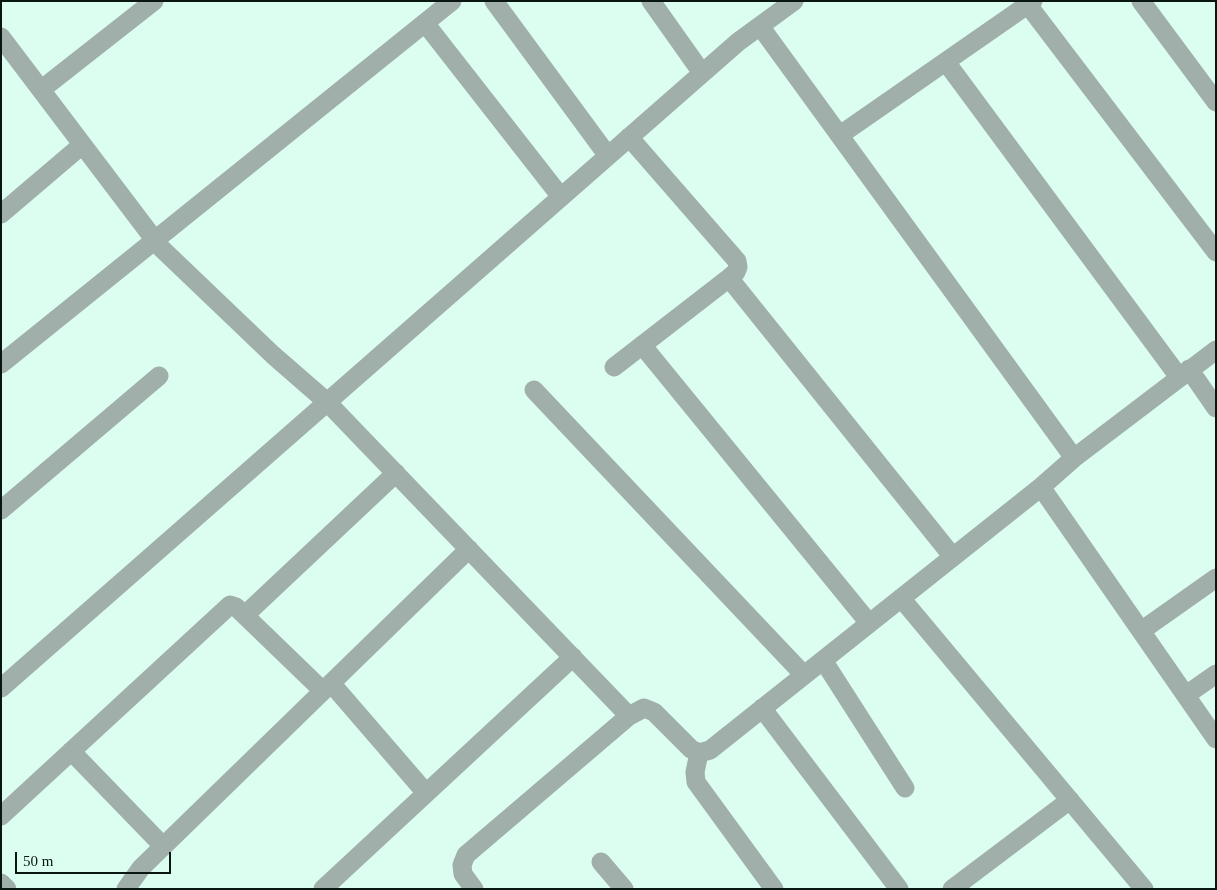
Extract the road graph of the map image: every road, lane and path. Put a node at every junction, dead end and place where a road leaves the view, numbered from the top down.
1 (154, 1) edge
2 (452, 1) edge
3 (494, 1) edge
4 (651, 1) edge
5 (794, 1) edge
6 (1140, 1) edge
7 (1029, 2) edge
8 (425, 23) junction
9 (760, 26) junction
10 (1, 36) edge
11 (946, 62) junction
12 (702, 73) junction
13 (42, 90) junction
14 (1216, 102) edge
15 (840, 135) junction
16 (629, 137) junction
17 (82, 145) junction
18 (608, 156) junction
19 (561, 197) junction
20 (1, 214) edge
21 (154, 239) junction
22 (1216, 252) edge
23 (729, 278) junction
24 (642, 345) junction
25 (1216, 350) edge
26 (1, 364) edge
27 (614, 367) dead end
28 (1184, 373) junction
29 (159, 376) dead end
30 (534, 390) dead end
31 (327, 402) junction
32 (1216, 408) edge
33 (1074, 458) junction
34 (396, 473) junction
35 (1041, 487) junction
36 (1, 510) edge
37 (469, 549) junction
38 (953, 557) junction
39 (1216, 578) edge
40 (901, 598) junction
41 (245, 615) junction
42 (869, 623) junction
43 (1141, 631) junction
44 (573, 657) junction
45 (823, 660) junction
46 (1216, 674) edge
47 (804, 675) junction
48 (327, 687) junction
49 (1, 688) edge
50 (1186, 695) junction
51 (762, 708) junction
52 (629, 716) junction
53 (1216, 739) edge
54 (71, 751) junction
55 (699, 753) junction
56 (905, 788) dead end
57 (426, 793) junction
58 (1070, 800) junction
59 (1, 816) edge
60 (163, 846) junction
61 (601, 862) dead end
62 (1, 883) edge
63 (7, 889) edge
64 (126, 889) edge
65 (323, 889) edge
66 (474, 889) edge
67 (624, 889) edge
68 (774, 889) edge
69 (899, 889) edge
70 (952, 889) edge
71 (1144, 889) edge

1 - 13 street
2 - 8 street
3 - 18 street
4 - 12 street
5 - 9 street
6 - 14 street
7 - 11 street
7 - 22 street
8 - 19 street
8 - 21 street
9 - 12 street
9 - 15 street
10 - 13 street
11 - 15 street
11 - 28 street
12 - 16 street
13 - 17 street
15 - 33 street
16 - 18 street
16 - 23 street
17 - 20 street
17 - 21 street
18 - 19 street
19 - 31 street
21 - 26 street
21 - 31 street
23 - 24 street
23 - 38 street
24 - 27 street
24 - 42 street
25 - 28 street
28 - 32 street
28 - 33 street
29 - 36 street
30 - 47 street
31 - 34 street
31 - 49 street
33 - 35 street
34 - 37 street
34 - 41 street
35 - 38 street
35 - 43 street
37 - 44 street
37 - 48 street
38 - 40 street
39 - 43 street
40 - 42 street
40 - 58 street
41 - 48 street
41 - 54 street
42 - 45 street
43 - 50 street
44 - 52 street
44 - 57 street
45 - 47 street
45 - 56 street
46 - 50 street
47 - 51 street
48 - 57 street
48 - 60 street
50 - 53 street
51 - 55 street
51 - 69 street
52 - 55 street
52 - 66 street
54 - 59 street
54 - 60 street
55 - 68 street
57 - 65 street
58 - 70 street
58 - 71 street
60 - 64 street
61 - 67 street
62 - 63 street

